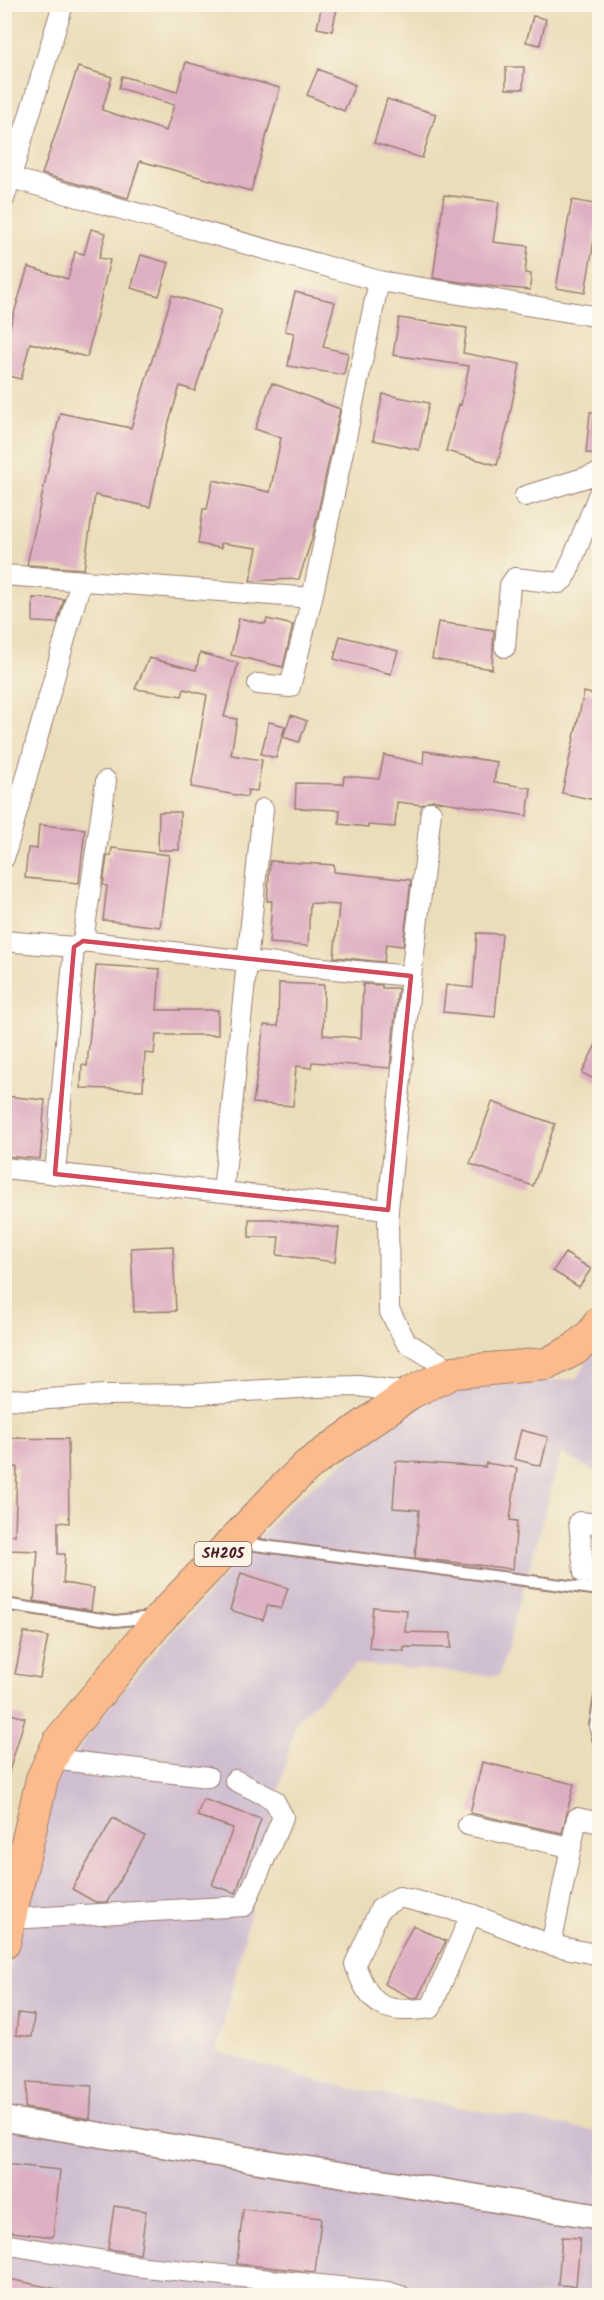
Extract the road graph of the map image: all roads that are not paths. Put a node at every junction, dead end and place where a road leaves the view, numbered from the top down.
1 (63, 4) edge
2 (8, 177) edge
3 (4, 199) edge
4 (379, 281) junction
5 (600, 317) edge
6 (600, 473) edge
7 (600, 491) edge
8 (525, 496) dead end
9 (4, 575) edge
10 (81, 580) junction
11 (312, 598) junction
12 (505, 647) dead end
13 (258, 684) dead end
14 (106, 782) dead end
15 (262, 809) dead end
16 (431, 812) dead end
17 (4, 858) edge
18 (4, 941) edge
19 (79, 944) junction
20 (246, 961) junction
21 (411, 976) junction
22 (4, 1168) edge
23 (55, 1173) junction
24 (223, 1192) junction
25 (388, 1210) junction
26 (600, 1322) edge
27 (454, 1372) junction
28 (410, 1393) junction
29 (4, 1399) edge
30 (600, 1524) edge
31 (233, 1543) junction
32 (600, 1575) edge
33 (600, 1590) edge
34 (4, 1604) edge
35 (162, 1616) junction
36 (600, 1697) edge
37 (600, 1745) edge
38 (52, 1759) junction
39 (208, 1777) dead end
40 (235, 1780) dead end
41 (600, 1823) edge
42 (468, 1826) dead end
43 (570, 1847) junction
44 (14, 1860) edge
45 (471, 1914) junction
46 (7, 1931) edge
47 (551, 1945) junction
48 (600, 1955) edge
49 (4, 2119) edge
50 (600, 2217) edge
51 (4, 2244) edge
52 (401, 2295) edge

1 - 2 street
2 - 3 street
2 - 4 street
4 - 5 street
4 - 11 street
6 - 8 street
7 - 12 street
9 - 10 street
10 - 11 street
10 - 17 street
11 - 13 street
14 - 19 street
15 - 20 street
16 - 21 street
18 - 19 street
19 - 20 street
19 - 23 street
20 - 21 street
20 - 24 street
21 - 25 street
22 - 23 street
23 - 24 street
24 - 25 street
25 - 27 street
26 - 27 main road, SH205
27 - 28 main road, SH205
28 - 29 street
28 - 31 main road, SH205
30 - 32 street
31 - 33 lane
31 - 35 main road, SH205
34 - 35 lane
35 - 38 main road, SH205
36 - 37 lane
38 - 39 street
38 - 44 main road, SH205
40 - 46 street
41 - 43 street
42 - 43 street
43 - 47 street
44 - 46 main road, SH205
45 - 45 street
45 - 47 street
47 - 48 street
49 - 50 street
51 - 52 street

